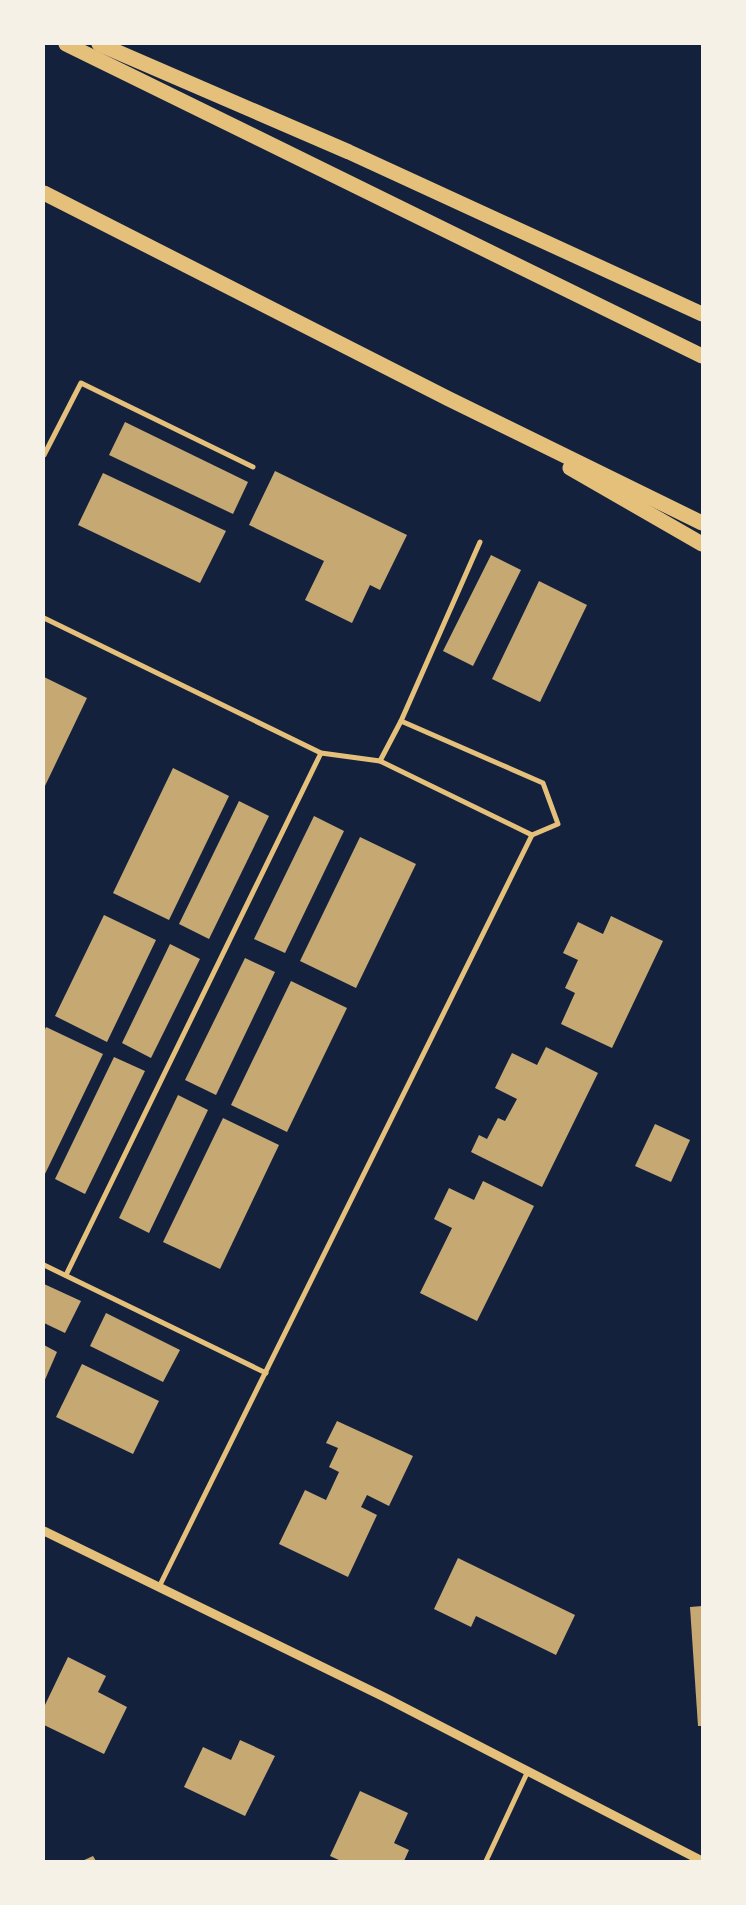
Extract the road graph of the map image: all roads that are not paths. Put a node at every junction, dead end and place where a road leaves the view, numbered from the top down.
1 (66, 44) edge
2 (99, 44) edge
3 (44, 193) edge
4 (702, 314) edge
5 (702, 356) edge
6 (449, 399) junction
7 (44, 455) edge
8 (253, 467) dead end
9 (702, 523) edge
10 (480, 542) dead end
11 (702, 544) edge
12 (44, 618) edge
13 (401, 721) junction
14 (321, 753) junction
15 (380, 761) junction
16 (532, 835) junction
17 (44, 1265) edge
18 (66, 1275) junction
19 (266, 1373) junction
20 (44, 1531) edge
21 (159, 1587) junction
22 (528, 1771) junction
23 (486, 1861) edge
24 (702, 1861) edge

1 - 5 highway
2 - 4 highway
3 - 6 highway
6 - 9 highway
6 - 11 highway
7 - 8 street
10 - 13 street
12 - 14 street
13 - 15 street
13 - 16 street
14 - 15 street
14 - 18 street
15 - 16 street
16 - 19 street
17 - 18 street
18 - 19 street
19 - 21 street
20 - 21 street
21 - 22 street
22 - 23 street
22 - 24 street

